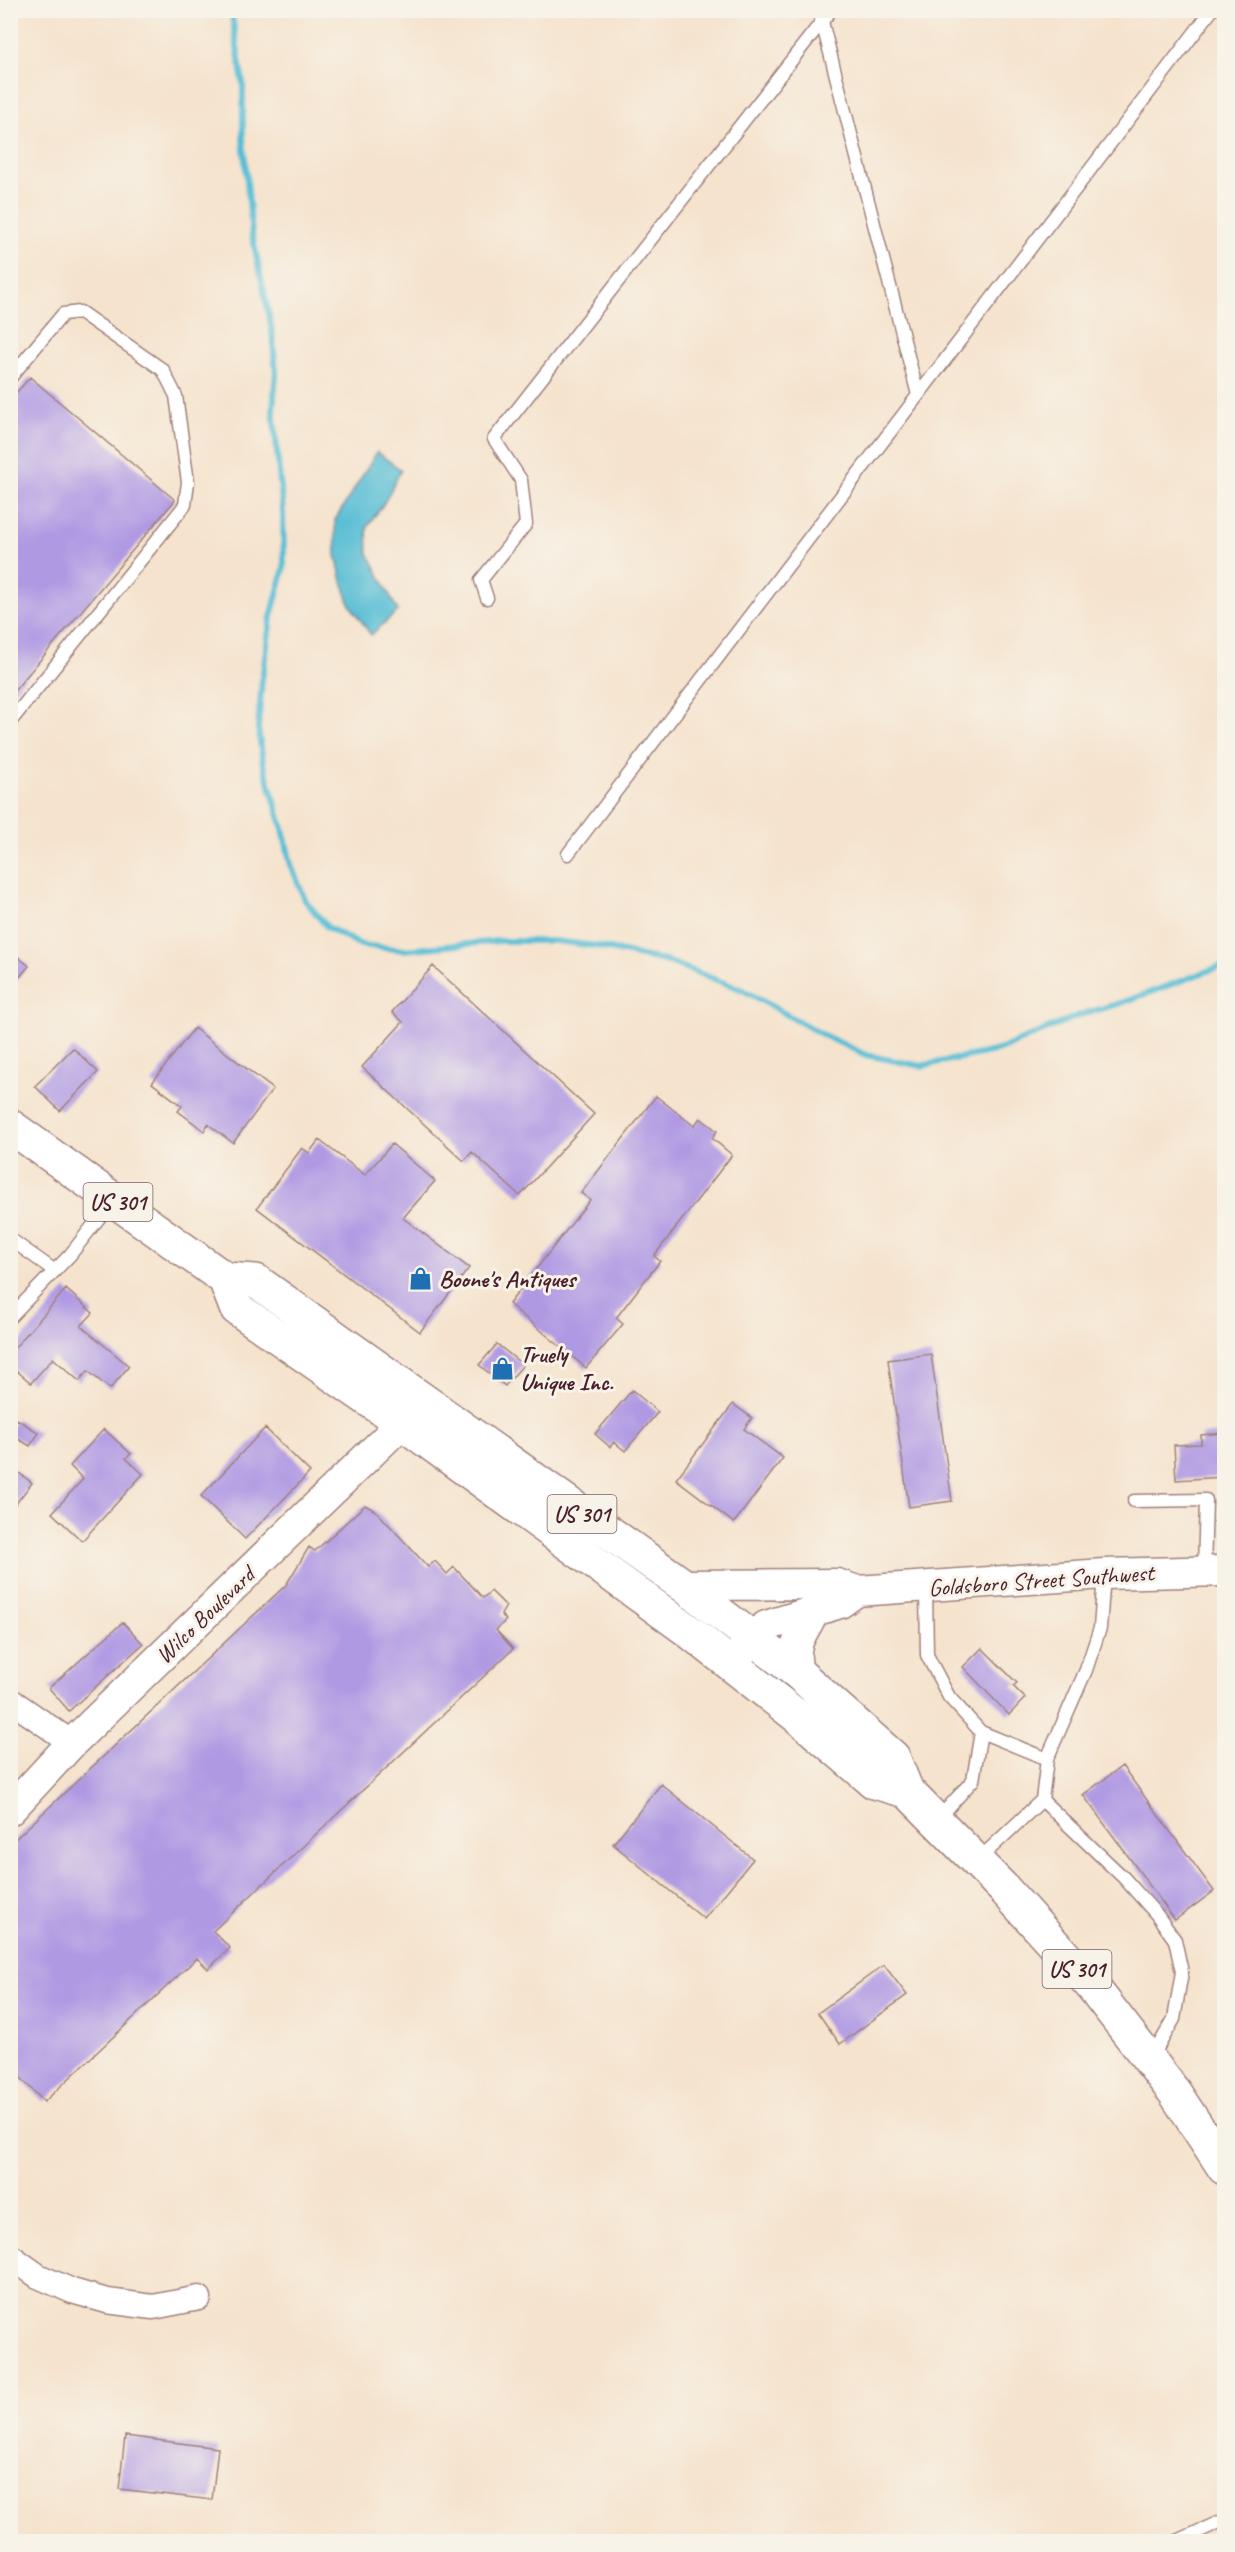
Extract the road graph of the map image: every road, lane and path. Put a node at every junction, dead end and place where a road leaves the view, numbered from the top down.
1 (819, 10) edge
2 (831, 10) edge
3 (1212, 10) edge
4 (821, 24) junction
5 (10, 378) edge
6 (918, 395) junction
7 (487, 598) dead end
8 (10, 722) edge
9 (568, 854) dead end
10 (10, 1126) edge
11 (113, 1199) junction
12 (10, 1239) edge
13 (55, 1271) junction
14 (225, 1279) junction
15 (10, 1317) edge
16 (402, 1423) junction
17 (1134, 1501) dead end
18 (1214, 1571) edge
19 (1104, 1574) junction
20 (682, 1585) junction
21 (926, 1588) junction
22 (857, 1591) junction
23 (814, 1610) junction
24 (752, 1638) junction
25 (732, 1664) junction
26 (798, 1674) junction
27 (10, 1700) edge
28 (981, 1732) junction
29 (72, 1743) junction
30 (1047, 1759) junction
31 (907, 1791) junction
32 (1042, 1800) junction
33 (10, 1810) edge
34 (937, 1820) junction
35 (977, 1861) junction
36 (1150, 2060) junction
37 (1224, 2168) edge
38 (10, 2256) edge
39 (199, 2298) dead end
40 (1224, 2520) edge
41 (1175, 2541) edge

1 - 4 lane
2 - 4 lane
3 - 6 lane
4 - 6 lane
4 - 7 lane
5 - 8 lane
6 - 9 lane
10 - 11 highway, US 301
11 - 13 lane
11 - 14 highway, US 301
12 - 13 lane
13 - 15 lane
14 - 16 highway, US 301
14 - 20 highway, US 301
16 - 25 highway, US 301
16 - 29 street, Wilco Boulevard
17 - 18 lane
18 - 19 street, Goldsboro Street Southwest
19 - 21 street, Goldsboro Street Southwest
19 - 30 lane
20 - 22 street, Goldsboro Street Southwest
20 - 24 highway, US 301
21 - 22 street, Goldsboro Street Southwest
21 - 28 lane
22 - 23 street, Goldsboro Street Southwest
23 - 24 street, Goldsboro Street Southwest
23 - 26 street
24 - 25 street, Goldsboro Street Southwest
24 - 26 highway, US 301
25 - 31 highway, US 301
26 - 31 highway, US 301
27 - 29 street
28 - 30 lane
28 - 34 lane
29 - 33 street, Wilco Boulevard
30 - 32 lane
31 - 34 highway, US 301
32 - 35 lane
32 - 36 lane
34 - 35 highway, US 301
35 - 36 highway, US 301
36 - 37 highway, US 301
38 - 39 street
40 - 41 lane

